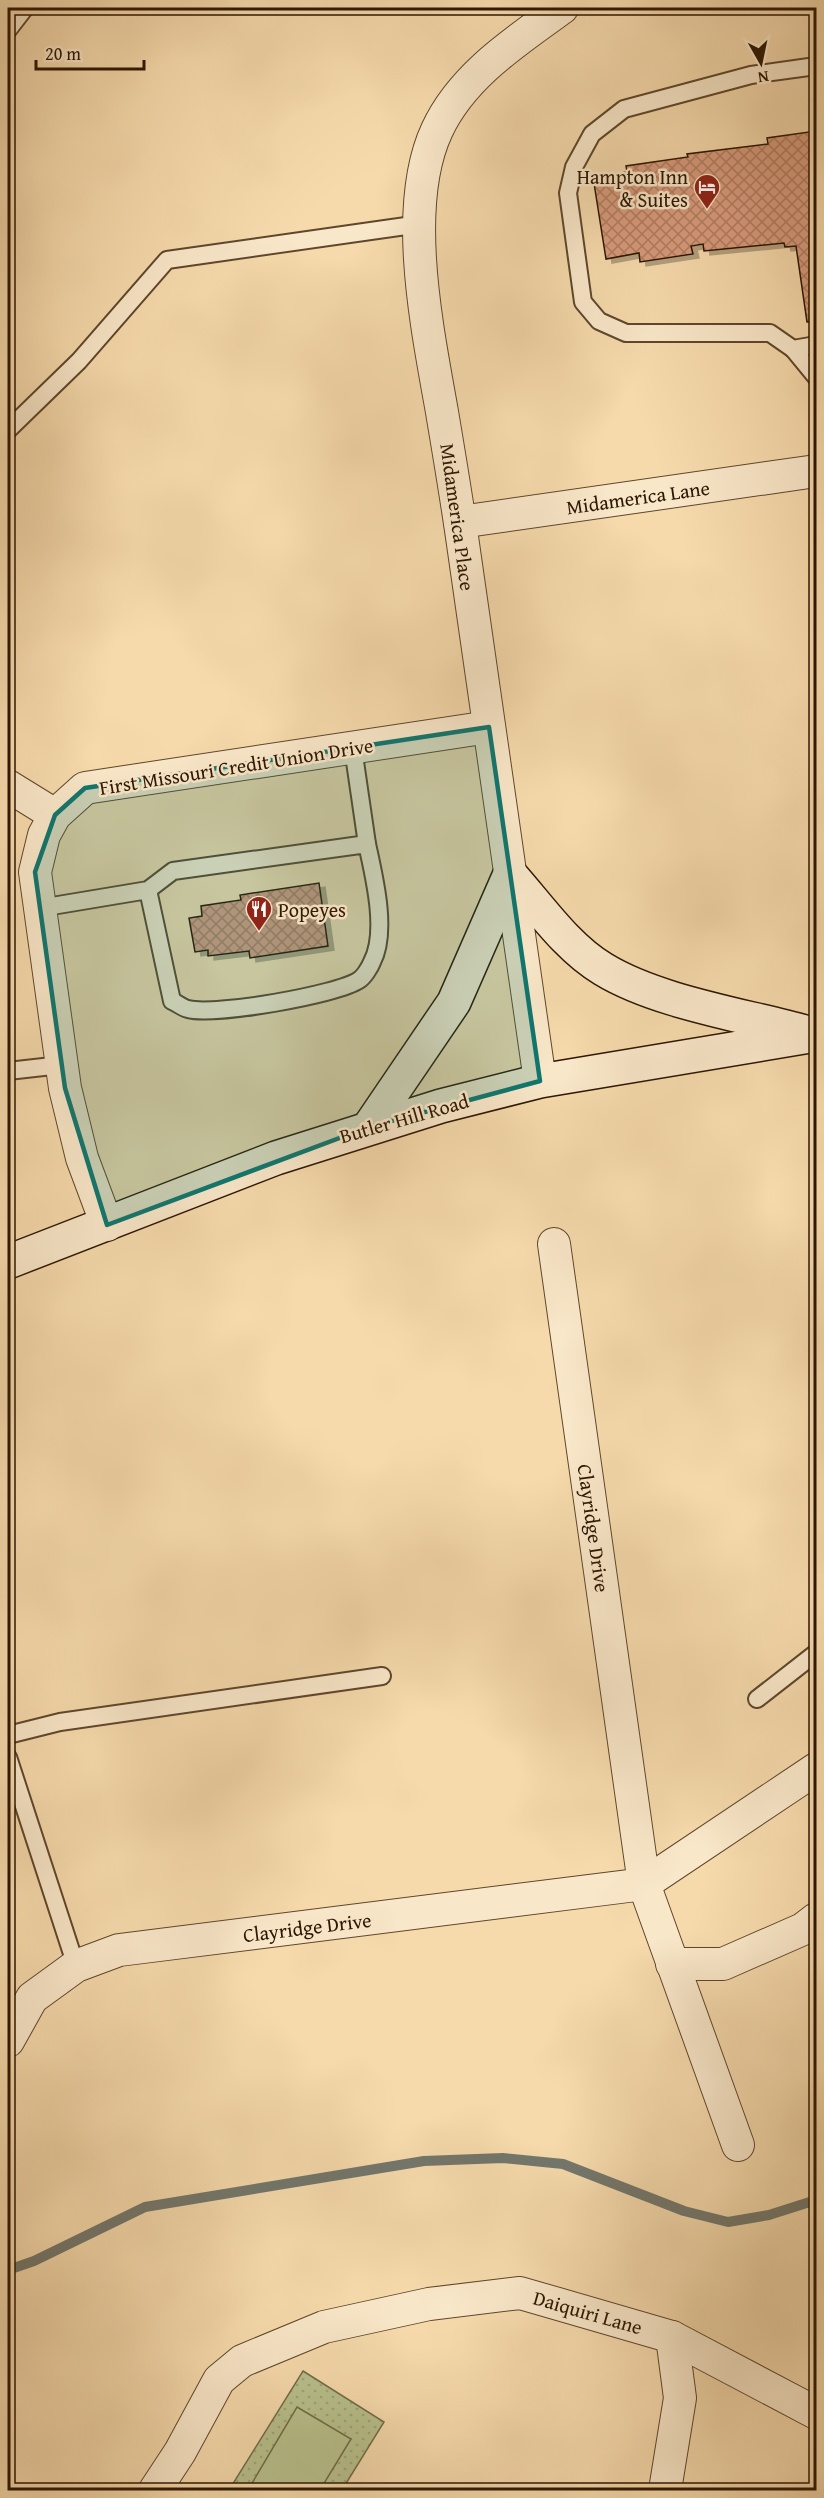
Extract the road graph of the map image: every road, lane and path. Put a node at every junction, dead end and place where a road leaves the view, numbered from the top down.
1 (25, 8) edge
2 (561, 8) edge
3 (8, 30) edge
4 (816, 66) edge
5 (420, 224) junction
6 (816, 345) edge
7 (793, 349) junction
8 (816, 377) edge
9 (8, 430) edge
10 (816, 471) edge
11 (460, 522) junction
12 (489, 727) junction
13 (353, 748) junction
14 (8, 786) edge
15 (55, 815) junction
16 (367, 844) junction
17 (510, 874) junction
18 (148, 890) junction
19 (40, 908) junction
20 (816, 1035) edge
21 (61, 1065) junction
22 (8, 1071) edge
23 (540, 1081) junction
24 (369, 1127) junction
25 (107, 1225) junction
26 (554, 1244) dead end
27 (8, 1262) edge
28 (816, 1653) edge
29 (382, 1676) dead end
30 (757, 1699) dead end
31 (8, 1735) edge
32 (8, 1757) edge
33 (816, 1769) edge
34 (644, 1884) junction
35 (816, 1919) edge
36 (672, 1964) junction
37 (76, 1966) junction
38 (8, 2041) edge
39 (738, 2145) dead end
40 (672, 2337) junction
41 (816, 2413) edge
42 (155, 2490) edge
43 (665, 2490) edge

1 - 3 lane
2 - 5 street, Midamerica Place
4 - 7 lane
5 - 9 lane
5 - 11 street, Midamerica Place
6 - 7 lane
7 - 8 lane
10 - 11 street, Midamerica Lane
11 - 12 street, Midamerica Place
12 - 13 street, First Missouri Credit Union Drive
12 - 17 street, Midamerica Place
13 - 15 street, First Missouri Credit Union Drive
13 - 16 lane
14 - 15 street
15 - 19 street, First Missouri Credit Union Drive
16 - 18 lane
16 - 18 lane
17 - 20 main road
17 - 23 street, Midamerica Place
17 - 24 main road
18 - 19 lane
19 - 21 street, First Missouri Credit Union Drive
20 - 23 main road, Butler Hill Road
21 - 22 lane
21 - 25 street, First Missouri Credit Union Drive
23 - 24 main road, Butler Hill Road
24 - 25 main road, Butler Hill Road
25 - 27 main road, Butler Hill Road
26 - 34 street, Clayridge Drive
28 - 30 lane
29 - 31 lane
32 - 37 lane
33 - 34 street, Clayridge Drive
34 - 36 street, Clayridge Drive
34 - 37 street, Clayridge Drive
35 - 36 street
36 - 39 street, Clayridge Drive
37 - 38 street, Clayridge Drive
40 - 41 street, Daiquiri Lane
40 - 42 street, Daiquiri Lane
40 - 43 street

